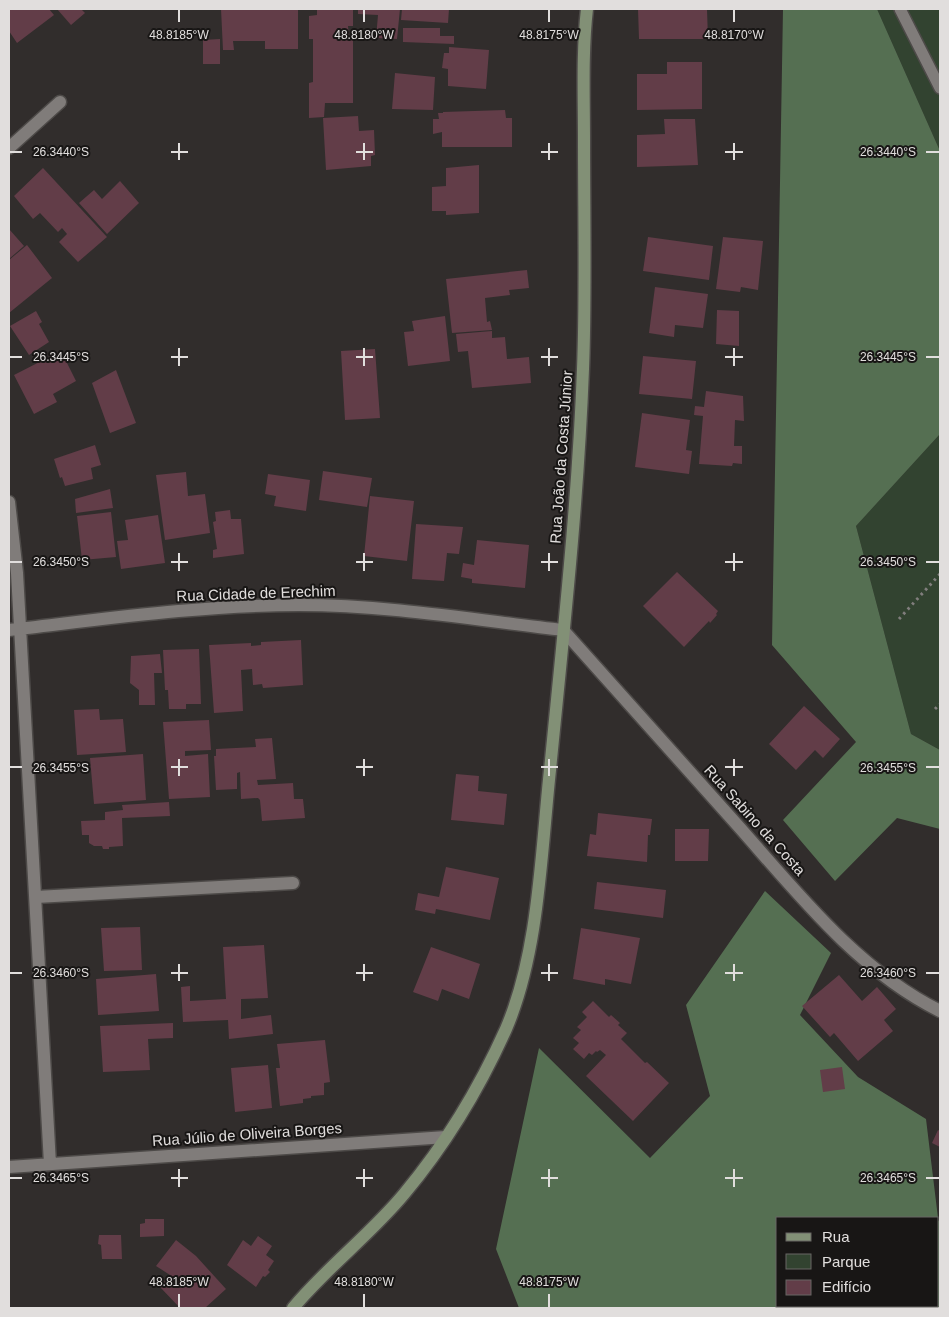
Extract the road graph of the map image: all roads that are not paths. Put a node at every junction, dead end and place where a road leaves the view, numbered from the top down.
1 (587, 9) edge
2 (900, 9) edge
3 (940, 88) edge
4 (60, 102) dead end
5 (9, 148) edge
6 (9, 502) edge
7 (15, 629) edge
8 (563, 630) junction
9 (293, 883) dead end
10 (36, 897) junction
11 (940, 1012) edge
12 (446, 1137) junction
13 (50, 1164) junction
14 (9, 1167) edge
15 (293, 1308) edge

1 - 8 main road, Rua João da Costa Júnior
2 - 3 lane
4 - 5 street
6 - 7 street
7 - 8 street, Rua Cidade de Erechim
7 - 10 street
8 - 11 street, Rua Sabino da Costa
8 - 12 main road, Rua João da Costa Júnior
9 - 10 street
10 - 13 street
12 - 13 street, Rua Júlio de Oliveira Borges
12 - 15 main road, Rua João da Costa Júnior
13 - 14 street, Rua Júlio de Oliveira Borges

